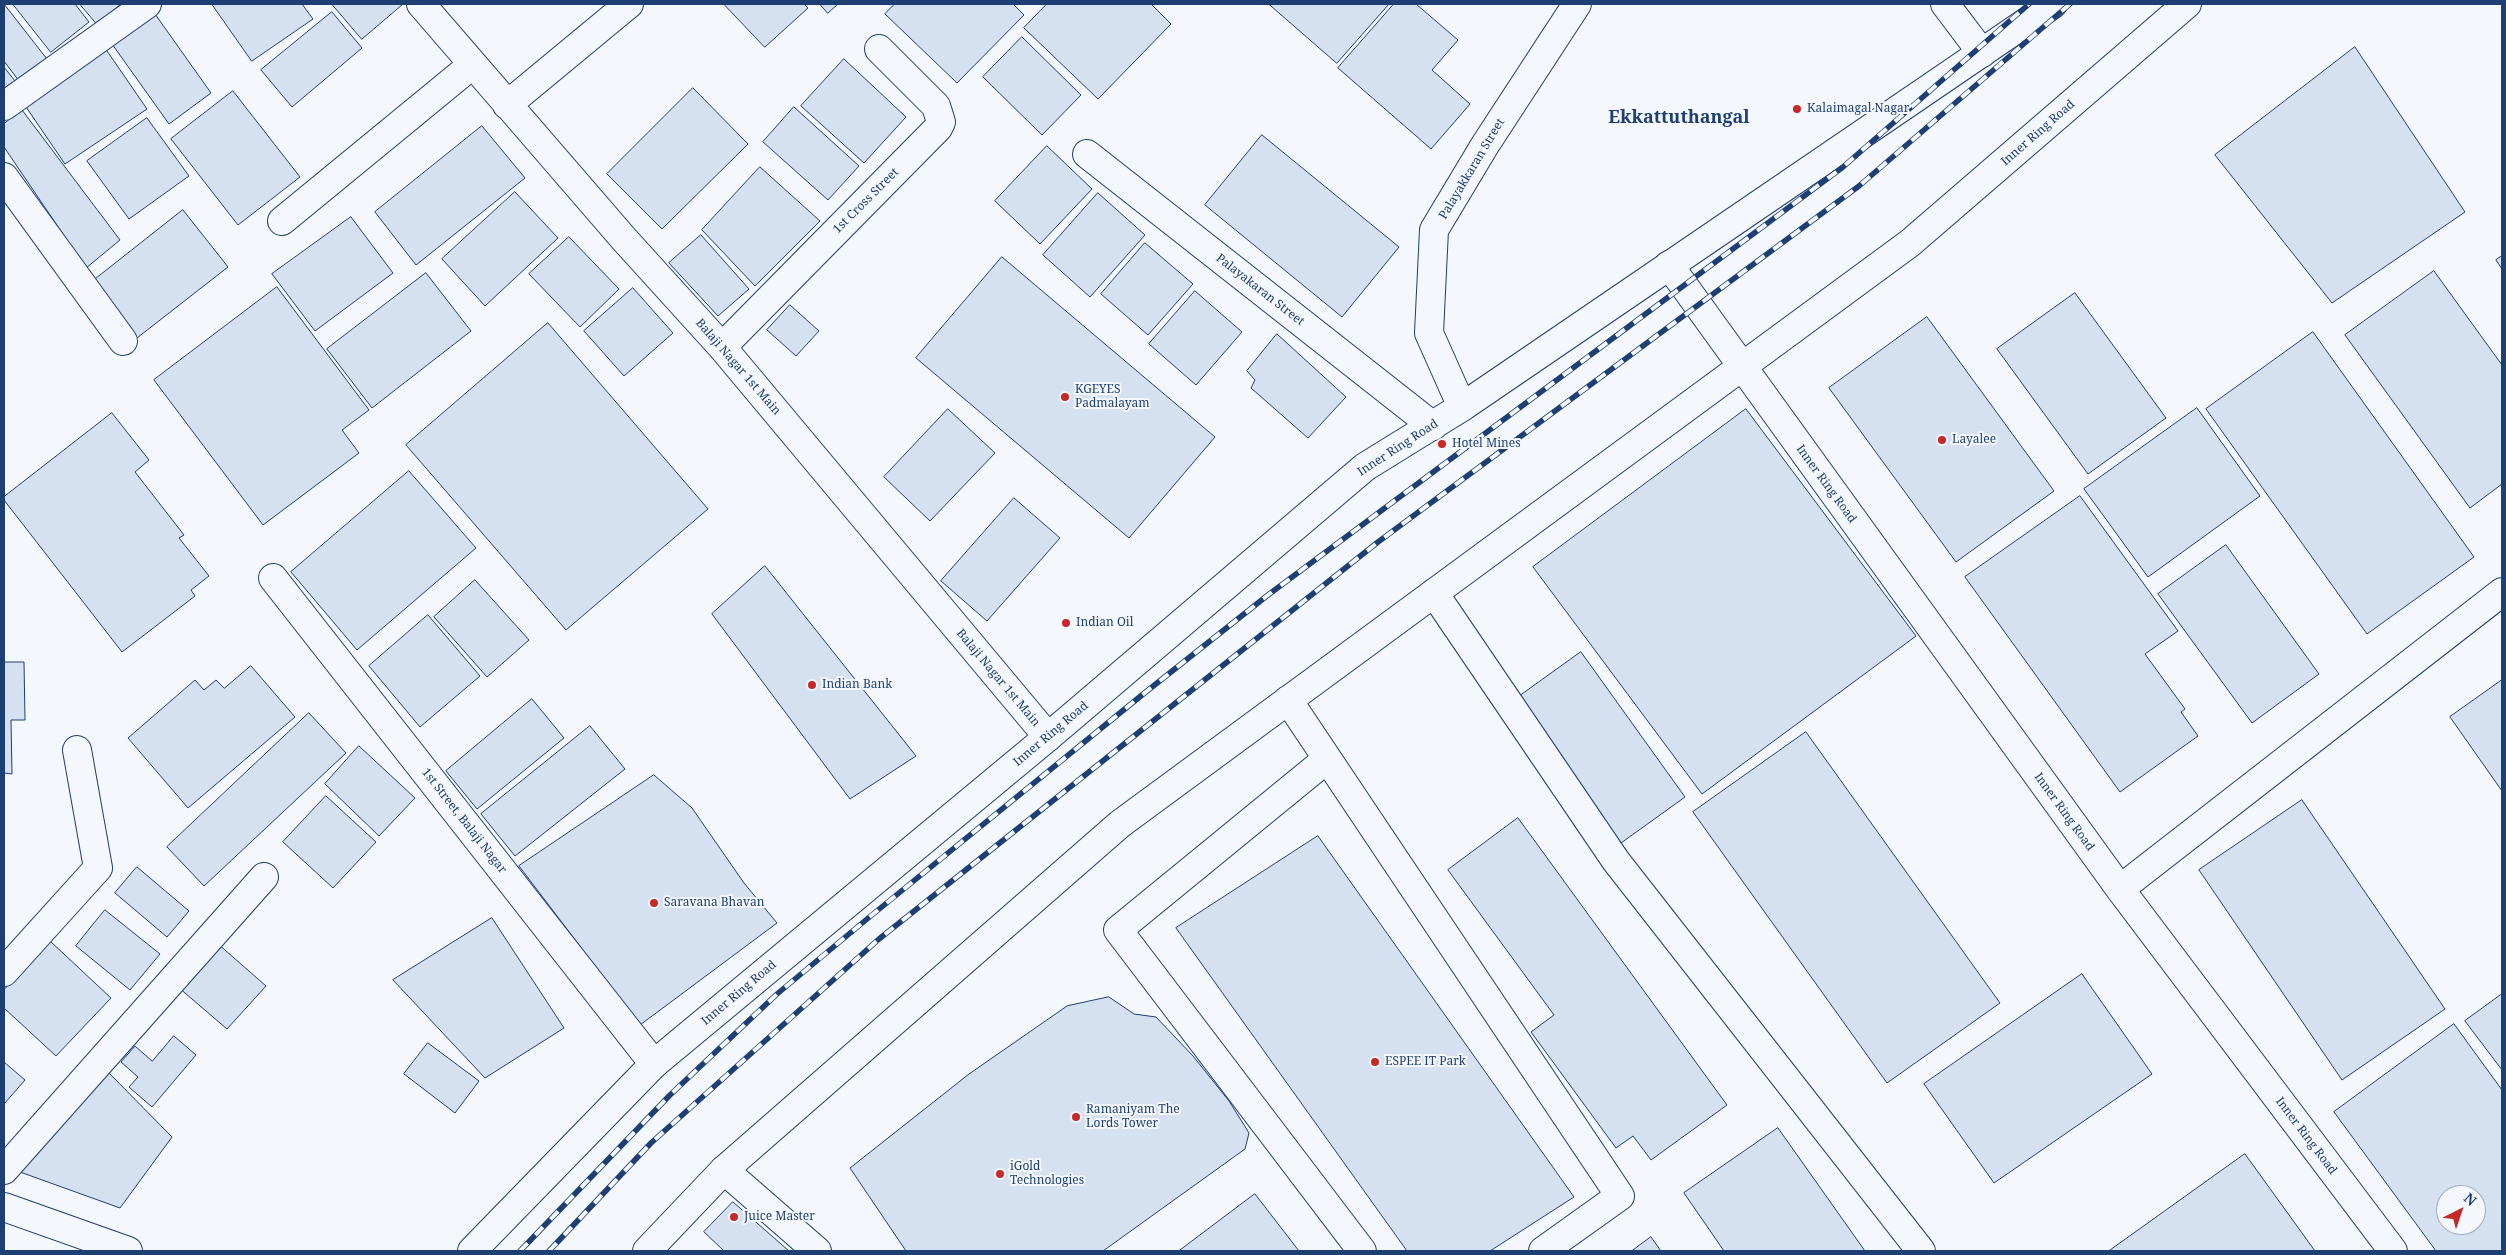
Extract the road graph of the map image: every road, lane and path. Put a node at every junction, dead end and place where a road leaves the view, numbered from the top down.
1 (147, 4) edge
2 (421, 4) edge
3 (629, 4) edge
4 (1577, 4) edge
5 (1945, 4) edge
6 (2053, 4) edge
7 (2187, 4) edge
8 (879, 49) dead end
9 (1982, 53) junction
10 (472, 65) junction
11 (507, 105) junction
12 (4, 106) edge
13 (1087, 154) dead end
14 (4, 176) edge
15 (282, 221) dead end
16 (1668, 265) junction
17 (122, 341) dead end
18 (722, 347) junction
19 (1742, 368) junction
20 (1462, 406) junction
21 (1432, 426) junction
22 (273, 578) dead end
23 (2502, 592) edge
24 (1434, 593) junction
25 (1288, 700) junction
26 (1048, 737) junction
27 (77, 750) dead end
28 (1327, 759) junction
29 (264, 877) dead end
30 (2120, 889) junction
31 (4, 972) edge
32 (654, 1064) junction
33 (4, 1170) edge
34 (724, 1170) junction
35 (4, 1208) edge
36 (128, 1251) edge
37 (472, 1251) edge
38 (647, 1251) edge
39 (817, 1251) edge
40 (1362, 1251) edge
41 (1543, 1251) edge
42 (1921, 1251) edge
43 (2393, 1251) edge

1 - 12 street
2 - 10 street, Balaji Nagar 1st Main
3 - 11 street
4 - 20 street, Palayakkaran Street
5 - 9 street
6 - 9 street, Inner Ring Road
7 - 19 street, Inner Ring Road
8 - 18 street, 1st Cross Street
9 - 16 street, Inner Ring Road
10 - 11 street, Balaji Nagar 1st Main
10 - 15 street
11 - 18 street, Balaji Nagar 1st Main
13 - 21 street, Palayakaran Street
14 - 17 street
16 - 19 street, Inner Ring Road
16 - 20 street, Inner Ring Road
18 - 26 street, Balaji Nagar 1st Main
19 - 24 street, Inner Ring Road
19 - 30 street, Inner Ring Road
20 - 21 street, Inner Ring Road
21 - 26 street, Inner Ring Road
22 - 32 street, 1st Street, Balaji Nagar
23 - 30 street
24 - 25 street, Inner Ring Road
24 - 42 street
25 - 28 street
25 - 34 street, Inner Ring Road
26 - 32 street, Inner Ring Road
27 - 31 street
28 - 40 street
28 - 41 street
29 - 33 street
30 - 43 street, Inner Ring Road
32 - 37 street, Inner Ring Road
34 - 38 street, Inner Ring Road
34 - 39 street
35 - 36 street

